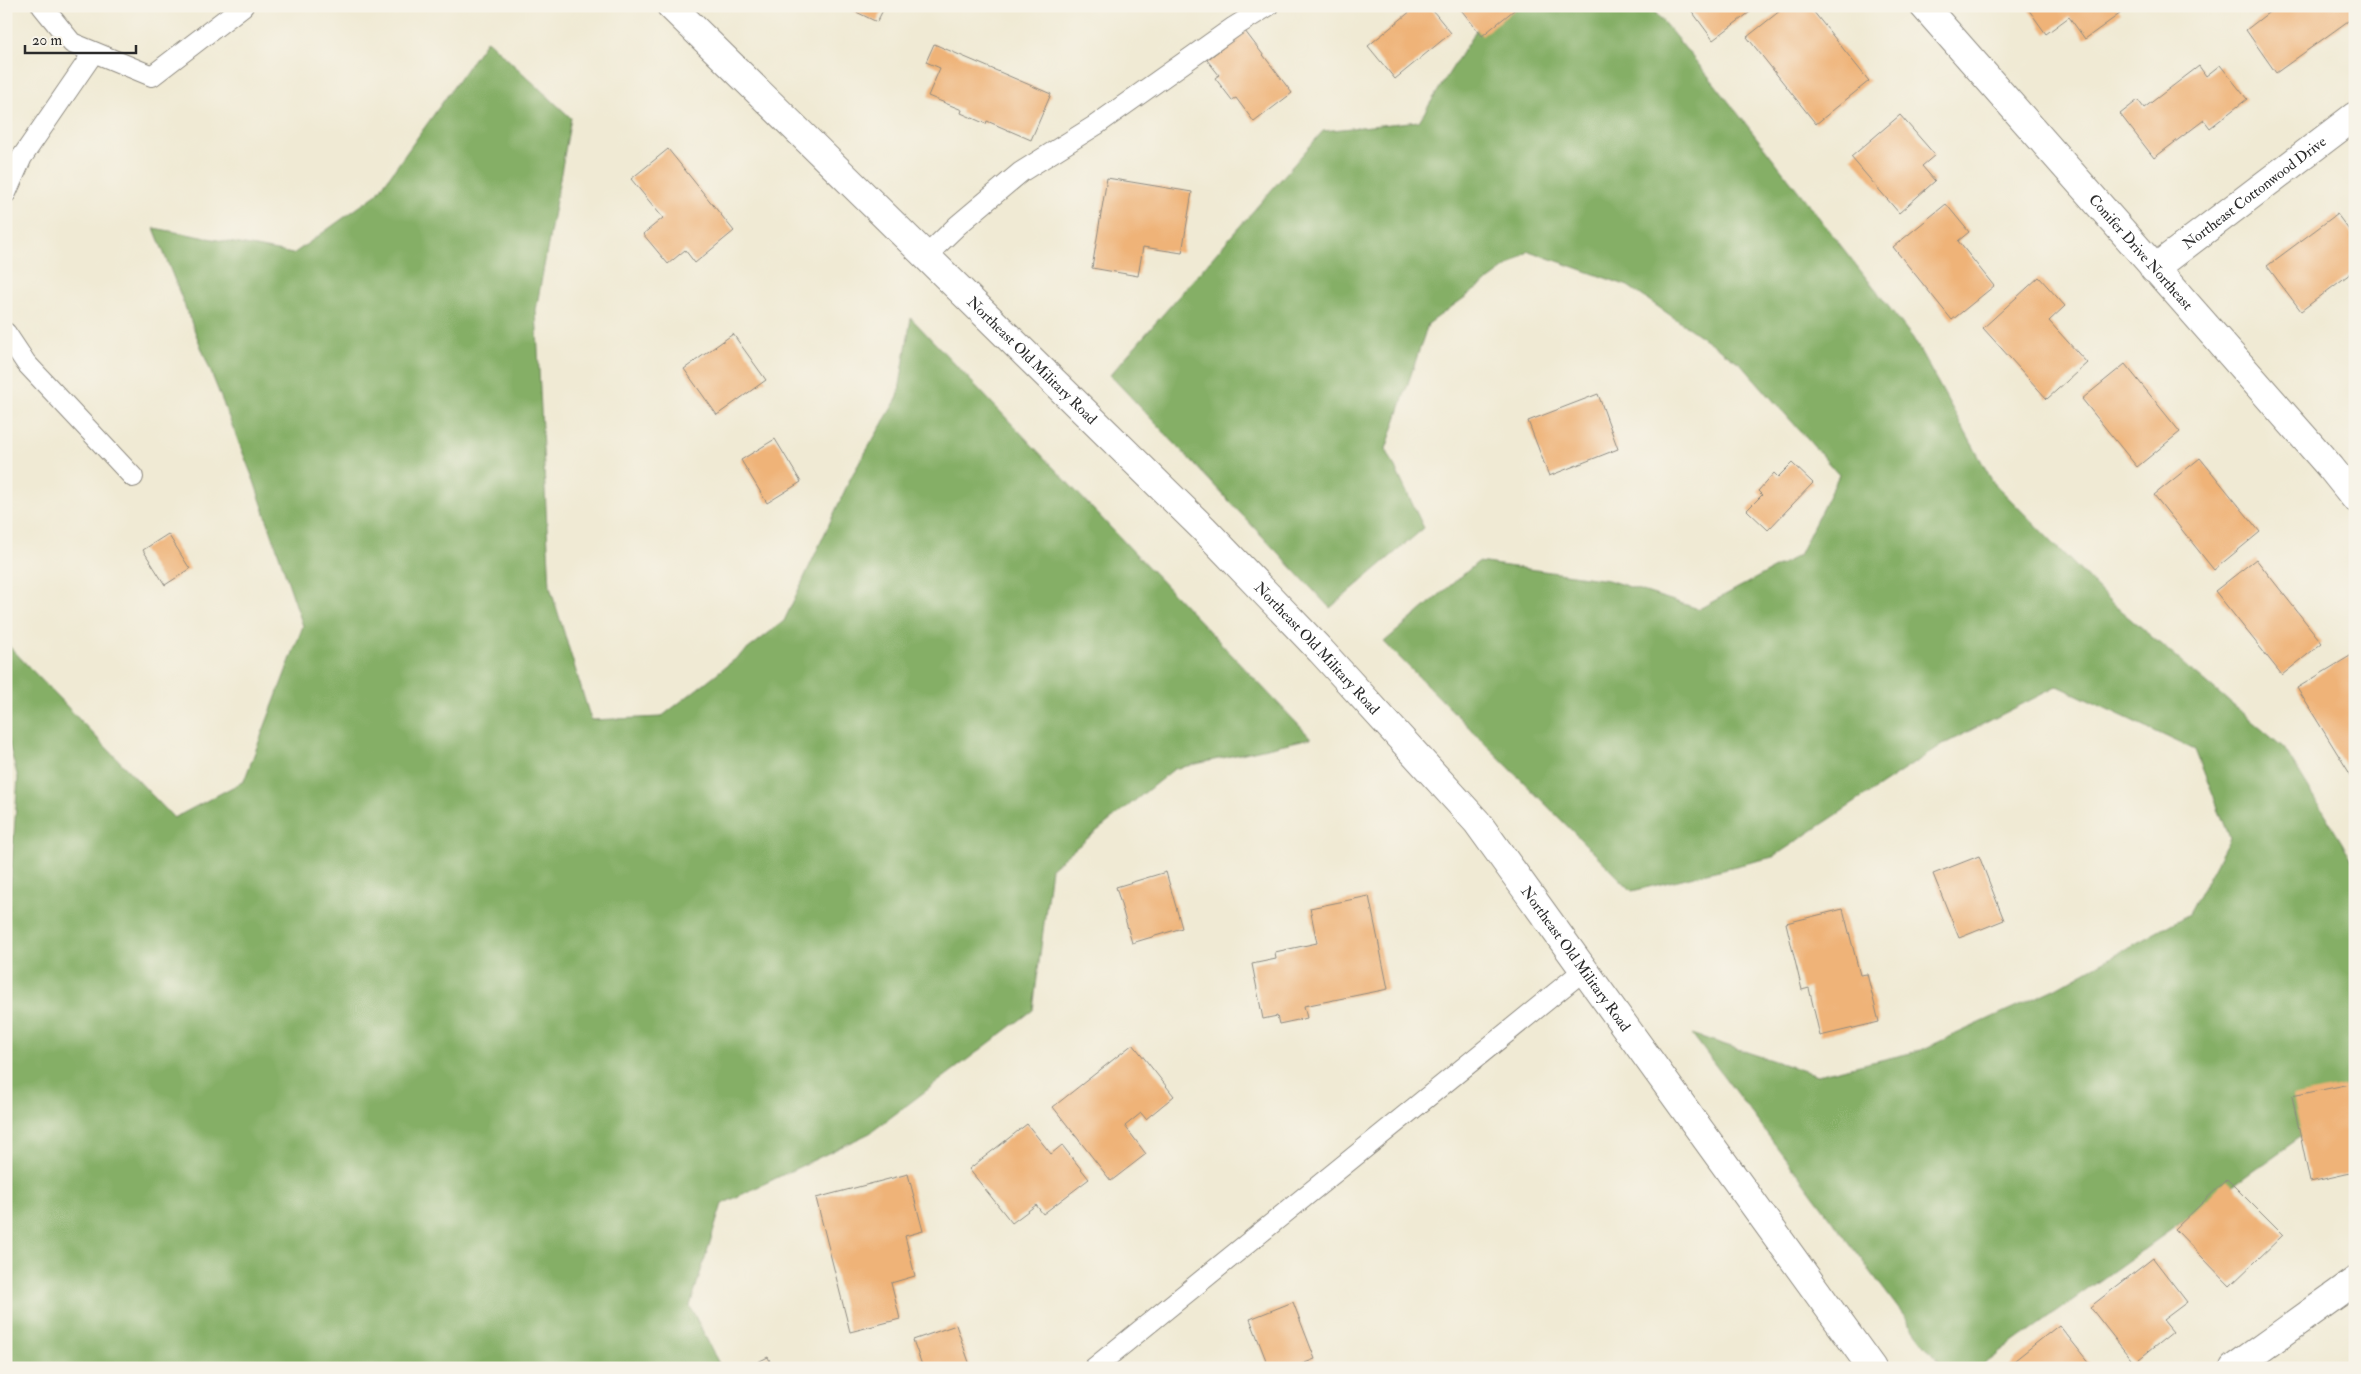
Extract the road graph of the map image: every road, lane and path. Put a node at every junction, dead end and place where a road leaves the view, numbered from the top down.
1 (42, 6) edge
2 (243, 6) edge
3 (671, 6) edge
4 (1268, 6) edge
5 (1924, 6) edge
6 (94, 52) junction
7 (2355, 116) edge
8 (6, 193) edge
9 (926, 256) junction
10 (2154, 270) junction
11 (6, 332) edge
12 (134, 477) dead end
13 (2355, 498) edge
14 (1584, 970) junction
15 (2355, 1281) edge
16 (1094, 1368) edge
17 (1872, 1368) edge
18 (2234, 1368) edge

1 - 6 lane
2 - 6 lane
3 - 9 street, Northeast Old Military Road
4 - 9 lane
5 - 10 street, Conifer Drive Northeast
6 - 8 lane
7 - 10 street, Northeast Cottonwood Drive
9 - 14 street, Northeast Old Military Road
10 - 13 street, Conifer Drive Northeast
11 - 12 lane
14 - 16 lane
14 - 17 street, Northeast Old Military Road
15 - 18 street

